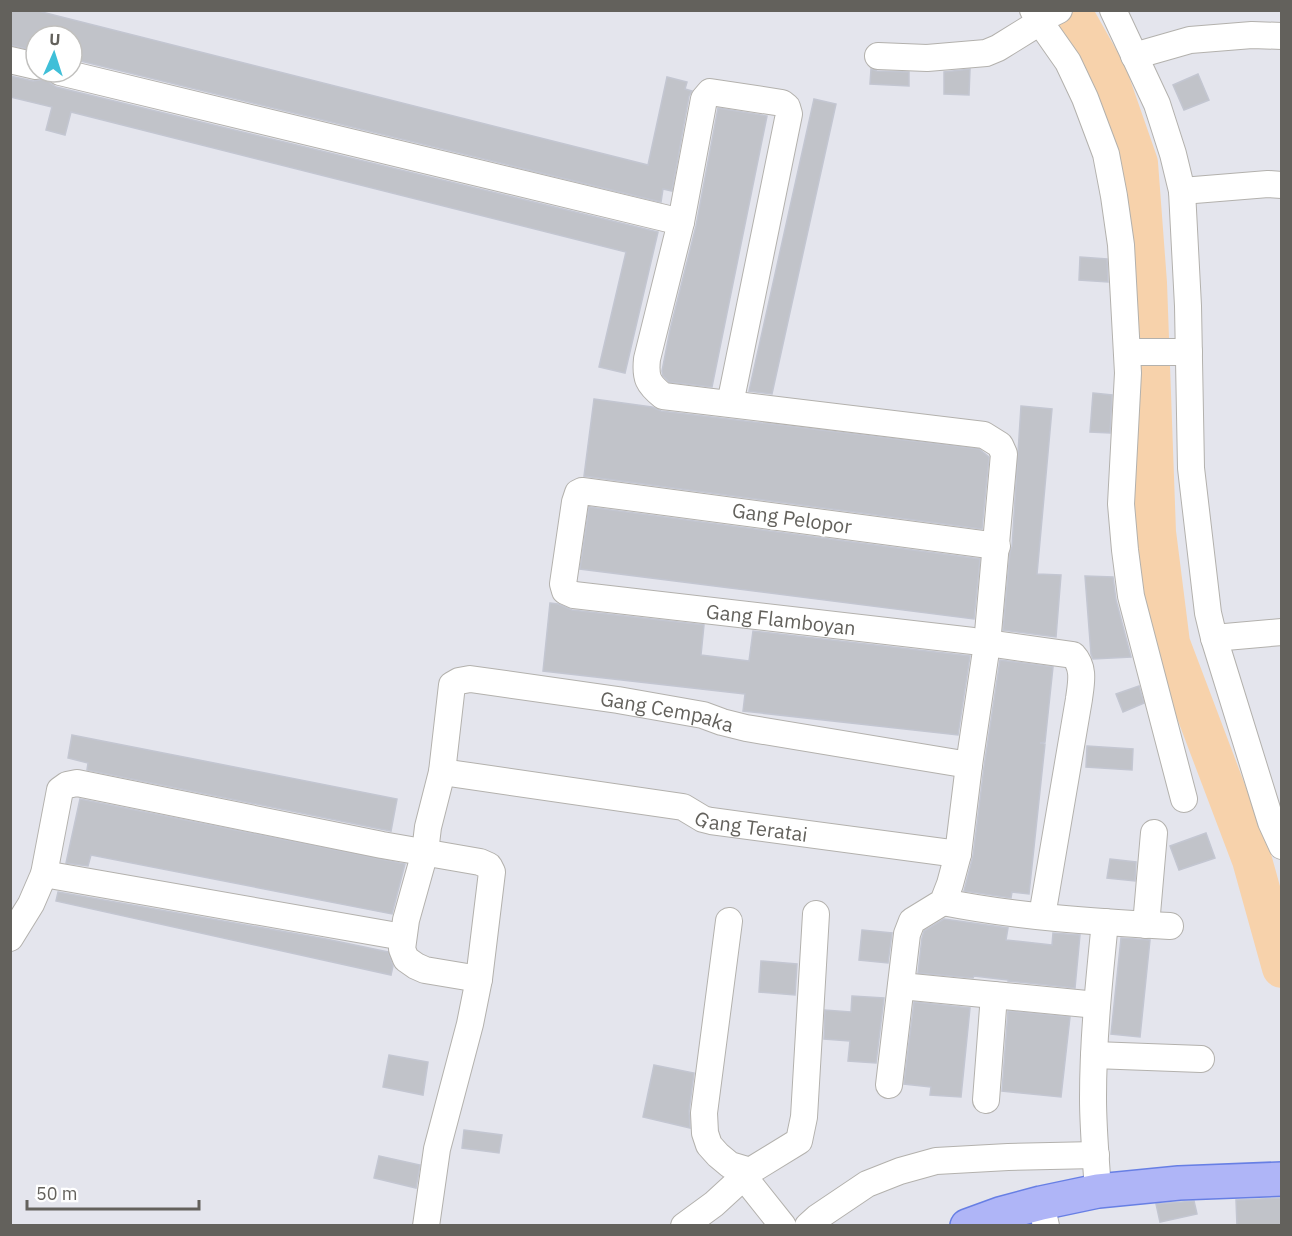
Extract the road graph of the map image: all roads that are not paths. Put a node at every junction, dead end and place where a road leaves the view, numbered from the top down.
1 (1113, 10) edge
2 (1045, 14) edge
3 (1281, 36) edge
4 (878, 56) dead end
5 (1134, 56) junction
6 (84, 78) edge
7 (1281, 185) edge
8 (1182, 191) junction
9 (681, 222) junction
10 (1131, 351) junction
11 (1179, 352) junction
12 (730, 404) junction
13 (997, 546) junction
14 (574, 595) joint
15 (1281, 632) edge
16 (1214, 638) junction
17 (987, 644) junction
18 (969, 765) junction
19 (442, 772) junction
20 (1184, 799) dead end
21 (1276, 821) edge
22 (1154, 833) dead end
23 (1281, 845) edge
24 (425, 852) junction
25 (958, 854) junction
26 (44, 874) junction
27 (944, 902) junction
28 (816, 914) dead end
29 (1042, 916) junction
30 (729, 921) dead end
31 (1106, 922) junction
32 (403, 937) junction
33 (10, 939) edge
34 (479, 979) junction
35 (901, 986) junction
36 (994, 995) junction
37 (1096, 1005) junction
38 (1094, 1055) junction
39 (1202, 1059) dead end
40 (889, 1085) dead end
41 (986, 1100) dead end
42 (1096, 1155) junction
43 (747, 1174) junction
44 (1274, 1179) edge
45 (1098, 1191) junction
46 (1043, 1214) edge
47 (426, 1226) edge
48 (684, 1226) edge
49 (783, 1226) edge
50 (808, 1226) edge
51 (967, 1226) edge

1 - 5 street
2 - 4 street
2 - 10 street
3 - 5 street
5 - 8 street
6 - 9 street
7 - 8 street
8 - 11 street
9 - 12 street
9 - 12 street
10 - 11 street
10 - 20 street
11 - 16 street
12 - 13 street
13 - 14 street, Gang Pelopor
13 - 17 street
14 - 17 street, Gang Flamboyan
15 - 16 street
16 - 21 street
17 - 18 street
17 - 29 street, Gang Flamboyan
18 - 19 street, Gang Cempaka
18 - 25 street
19 - 24 street
19 - 25 street, Gang Teratai
21 - 23 street
22 - 31 street
24 - 26 street
24 - 32 street
24 - 34 street
25 - 27 street
26 - 32 street
26 - 33 street
27 - 29 street
27 - 35 street
28 - 43 street
29 - 31 street
30 - 43 street
31 - 37 street
32 - 34 street
34 - 47 street
35 - 36 street
35 - 40 street
36 - 37 street
36 - 41 street
37 - 38 street
38 - 39 street
38 - 42 street
42 - 45 street
42 - 50 street
43 - 48 street
43 - 49 street
44 - 45 main road
45 - 46 main road
46 - 51 main road

